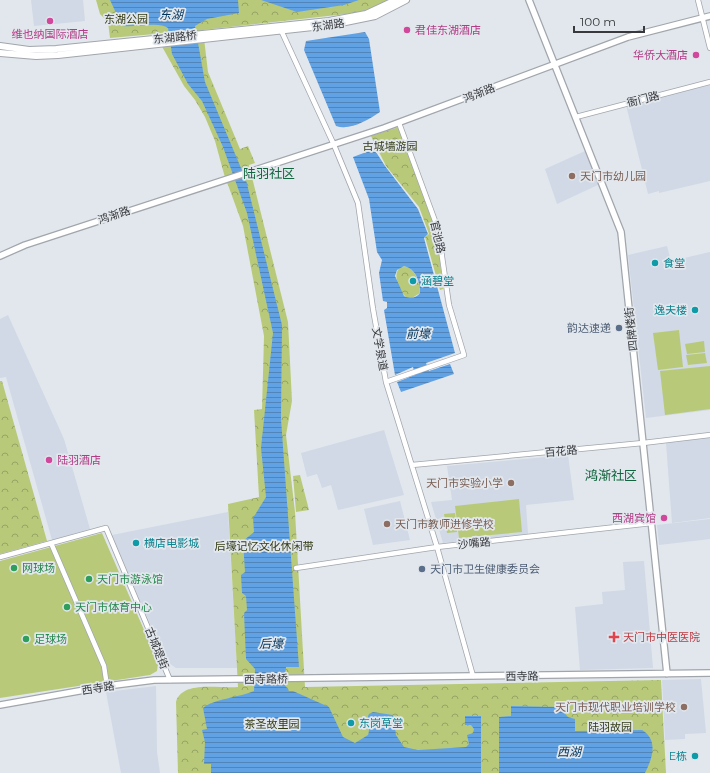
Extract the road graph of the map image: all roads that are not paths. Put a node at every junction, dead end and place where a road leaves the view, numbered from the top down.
1 (396, 0) edge
2 (406, 0) edge
3 (529, 0) edge
4 (698, 0) edge
5 (710, 16) edge
6 (702, 18) junction
7 (280, 29) junction
8 (246, 33) joint
9 (0, 46) edge
10 (104, 47) junction
11 (710, 48) edge
12 (0, 53) edge
13 (13, 54) junction
14 (0, 57) edge
15 (554, 64) junction
16 (710, 82) edge
17 (576, 117) junction
18 (399, 123) junction
19 (334, 145) junction
20 (0, 256) edge
21 (386, 382) junction
22 (710, 435) edge
23 (643, 443) junction
24 (412, 465) junction
25 (652, 523) junction
26 (51, 543) junction
27 (437, 547) junction
28 (0, 557) edge
29 (296, 568) dead end
30 (710, 673) edge
31 (667, 674) junction
32 (473, 676) junction
33 (335, 678) joint
34 (170, 680) junction
35 (198, 680) joint
36 (107, 686) junction
37 (0, 705) edge

1 - 7 main road, 东湖路
2 - 7 main road, 东湖路
3 - 15 street, 四牌楼街
4 - 6 street
5 - 6 street, 鸿渐路
6 - 11 street
6 - 15 street, 鸿渐路
7 - 8 main road, 东湖路
7 - 19 street, 文学泉道
8 - 10 main road, 东湖路桥
9 - 10 main road
10 - 13 main road
12 - 13 main road
13 - 14 street
15 - 17 street, 四牌楼街
15 - 18 street, 鸿渐路
16 - 17 street, 衙门路
17 - 23 street, 四牌楼街
18 - 19 street, 鸿渐路
18 - 21 street, 官池路
19 - 20 street, 鸿渐路
19 - 21 street, 文学泉道
21 - 24 street, 文学泉道
22 - 23 street, 百花路
23 - 24 street, 百花路
23 - 25 street, 四牌楼街
24 - 27 street, 文学泉道
25 - 27 street, 沙嘴路
25 - 31 street, 四牌楼街
26 - 28 street
26 - 34 street, 古城堤街
26 - 36 street
27 - 29 street, 沙嘴路
27 - 32 street, 文学泉道
30 - 31 street, 西寺路
31 - 32 street, 西寺路
32 - 33 street, 西寺路
33 - 35 street, 西寺路桥
34 - 35 street, 西寺路
34 - 36 street, 西寺路
36 - 37 street, 西寺路

